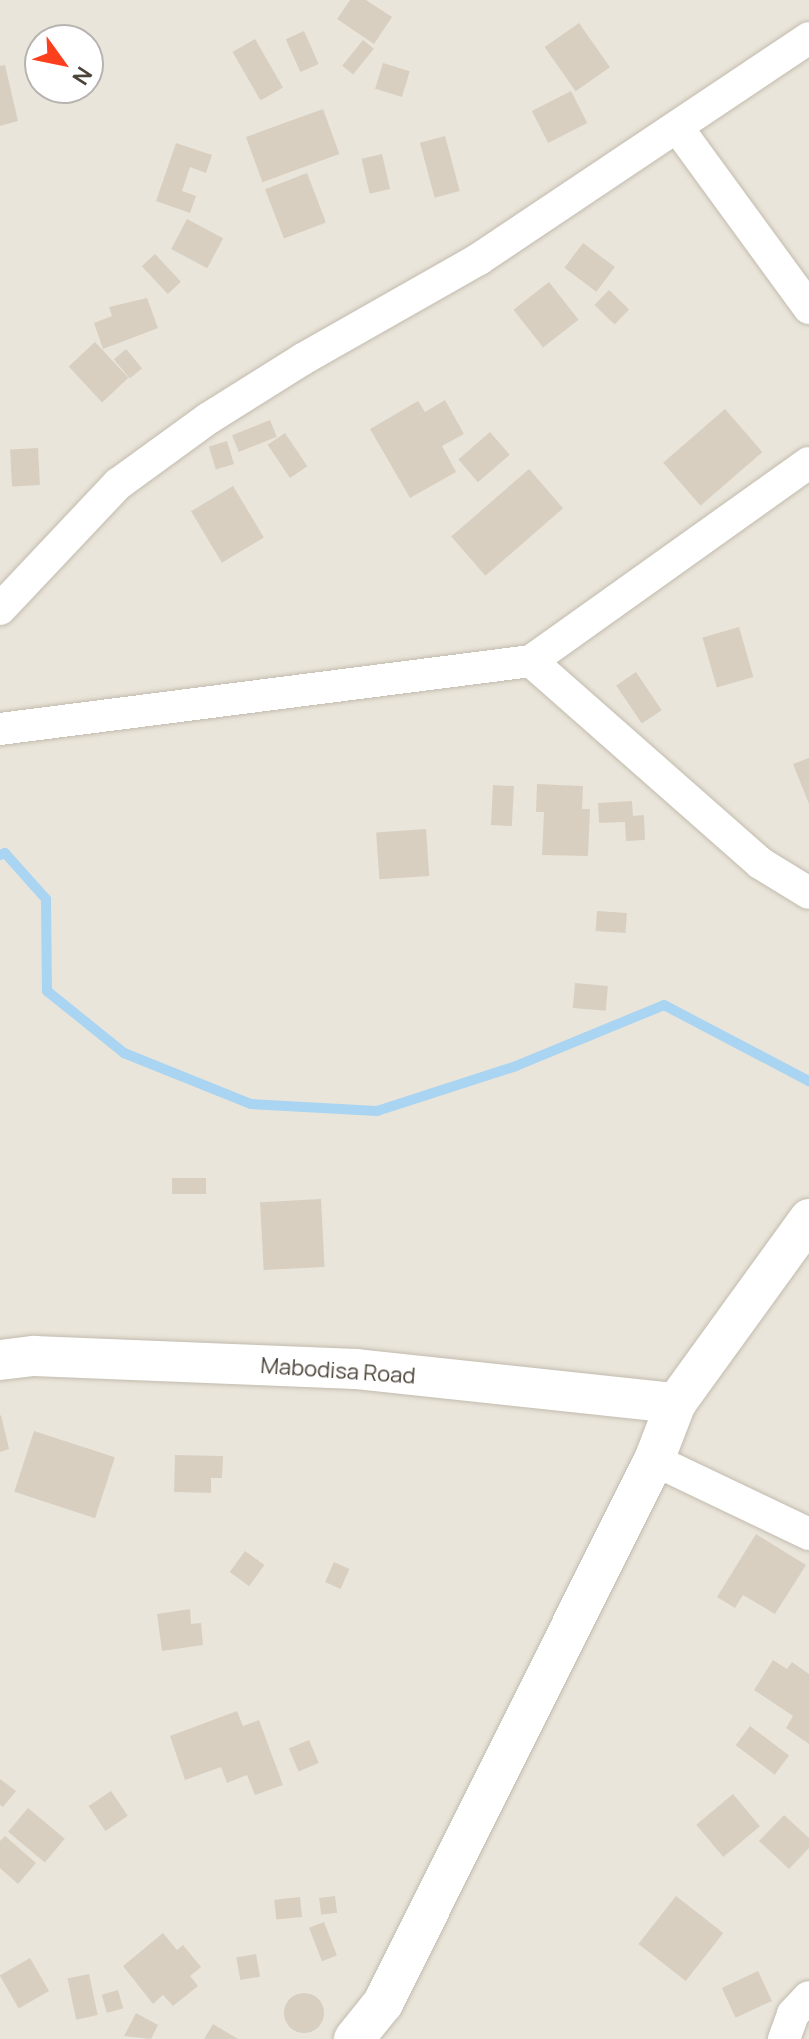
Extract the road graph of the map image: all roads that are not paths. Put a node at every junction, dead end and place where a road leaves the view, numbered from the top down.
1 (809, 38) edge
2 (677, 127) junction
3 (808, 304) edge
4 (809, 463) edge
5 (0, 609) edge
6 (531, 661) junction
7 (0, 729) edge
8 (809, 893) edge
9 (809, 1219) edge
10 (0, 1360) edge
11 (676, 1403) junction
12 (654, 1460) junction
13 (809, 1534) edge
14 (809, 1997) edge
15 (354, 2039) edge
16 (784, 2039) edge

1 - 2 street
2 - 3 street
2 - 5 street
4 - 6 street
6 - 7 street
6 - 8 street
9 - 11 street
10 - 11 street, Mabodisa Road
11 - 12 street
12 - 13 street
12 - 15 street
14 - 16 street

